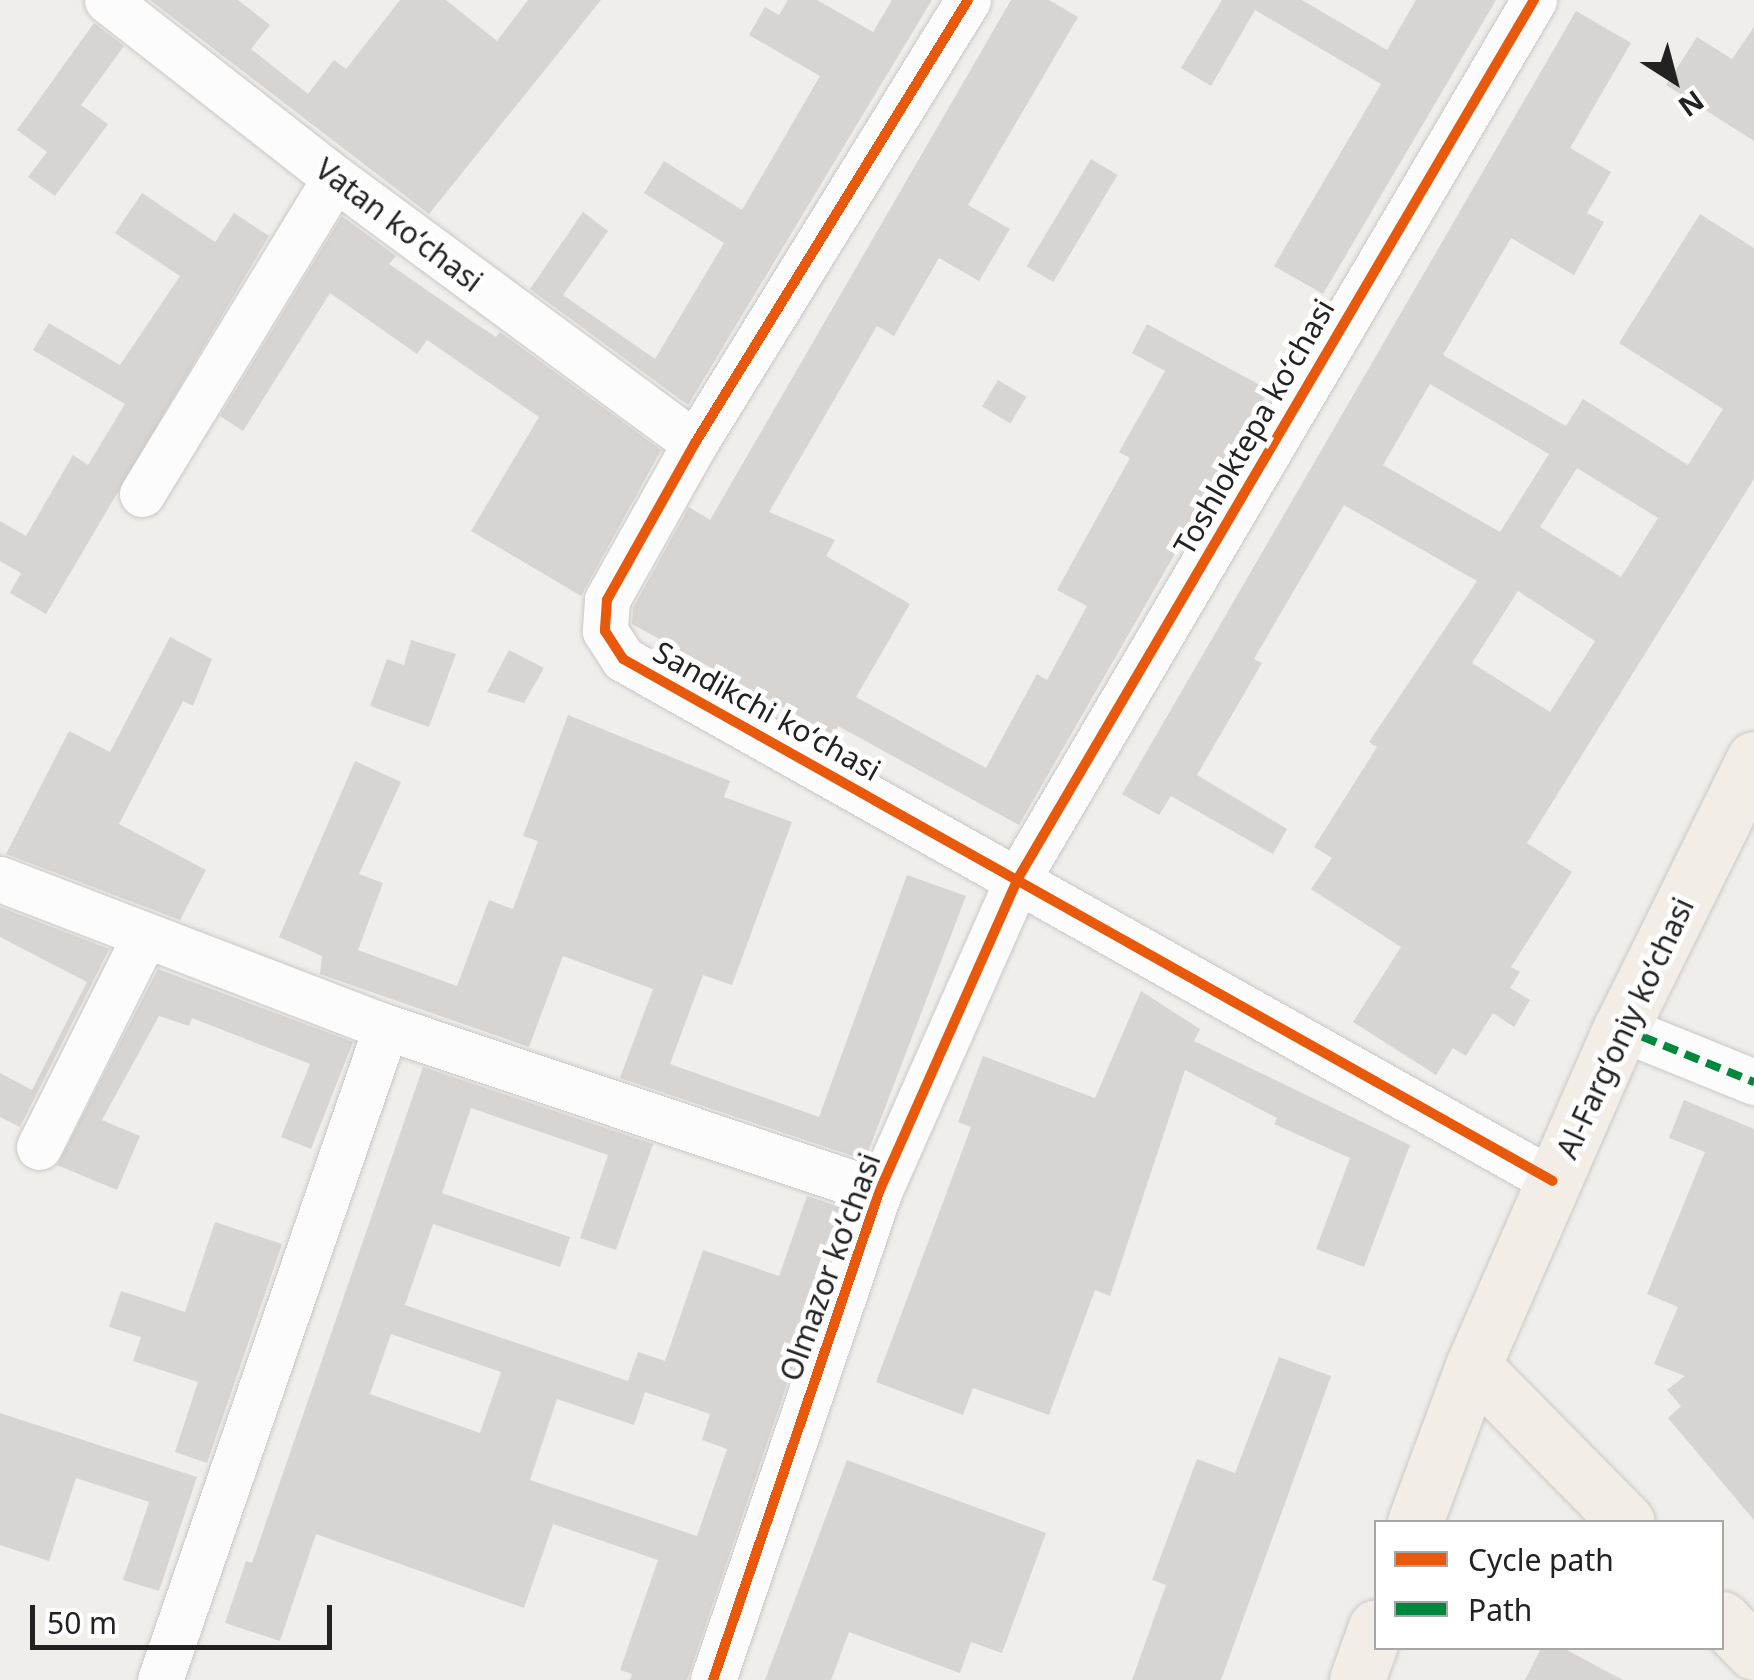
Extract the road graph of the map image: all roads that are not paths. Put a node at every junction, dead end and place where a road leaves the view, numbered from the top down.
1 (107, 0) edge
2 (968, 0) edge
3 (1534, 0) edge
4 (335, 178) junction
5 (695, 443) junction
6 (142, 494) dead end
7 (1754, 759) edge
8 (0, 879) edge
9 (1017, 880) junction
10 (144, 937) junction
11 (386, 1027) junction
12 (1621, 1028) junction
13 (1754, 1082) edge
14 (38, 1147) dead end
15 (1553, 1181) junction
16 (879, 1192) junction
17 (1472, 1366) junction
18 (1416, 1520) edge
19 (1625, 1520) edge
20 (1724, 1620) edge
21 (1374, 1633) edge
22 (1754, 1652) edge
23 (160, 1680) edge
24 (713, 1680) edge
25 (1357, 1680) edge

1 - 4 street, Vatan koʻchasi
2 - 5 street, Sandikchi koʻchasi
3 - 9 street, Toshloktepa koʻchasi
4 - 5 street, Vatan koʻchasi
4 - 6 street
5 - 9 street, Sandikchi koʻchasi
7 - 12 main road, Al-Fargʻoniy koʻchasi
8 - 10 street, Olmazor koʻchasi
9 - 15 street, Sandikchi koʻchasi
9 - 16 street, Olmazor koʻchasi
10 - 11 street, Olmazor koʻchasi
10 - 14 street
11 - 16 street, Olmazor koʻchasi
11 - 23 street
12 - 13 street
12 - 15 main road, Al-Fargʻoniy koʻchasi
15 - 17 main road, Al-Fargʻoniy koʻchasi
16 - 24 street, Olmazor koʻchasi
17 - 18 main road, Al-Fargʻoniy koʻchasi
17 - 19 main road
20 - 22 main road
21 - 25 main road

